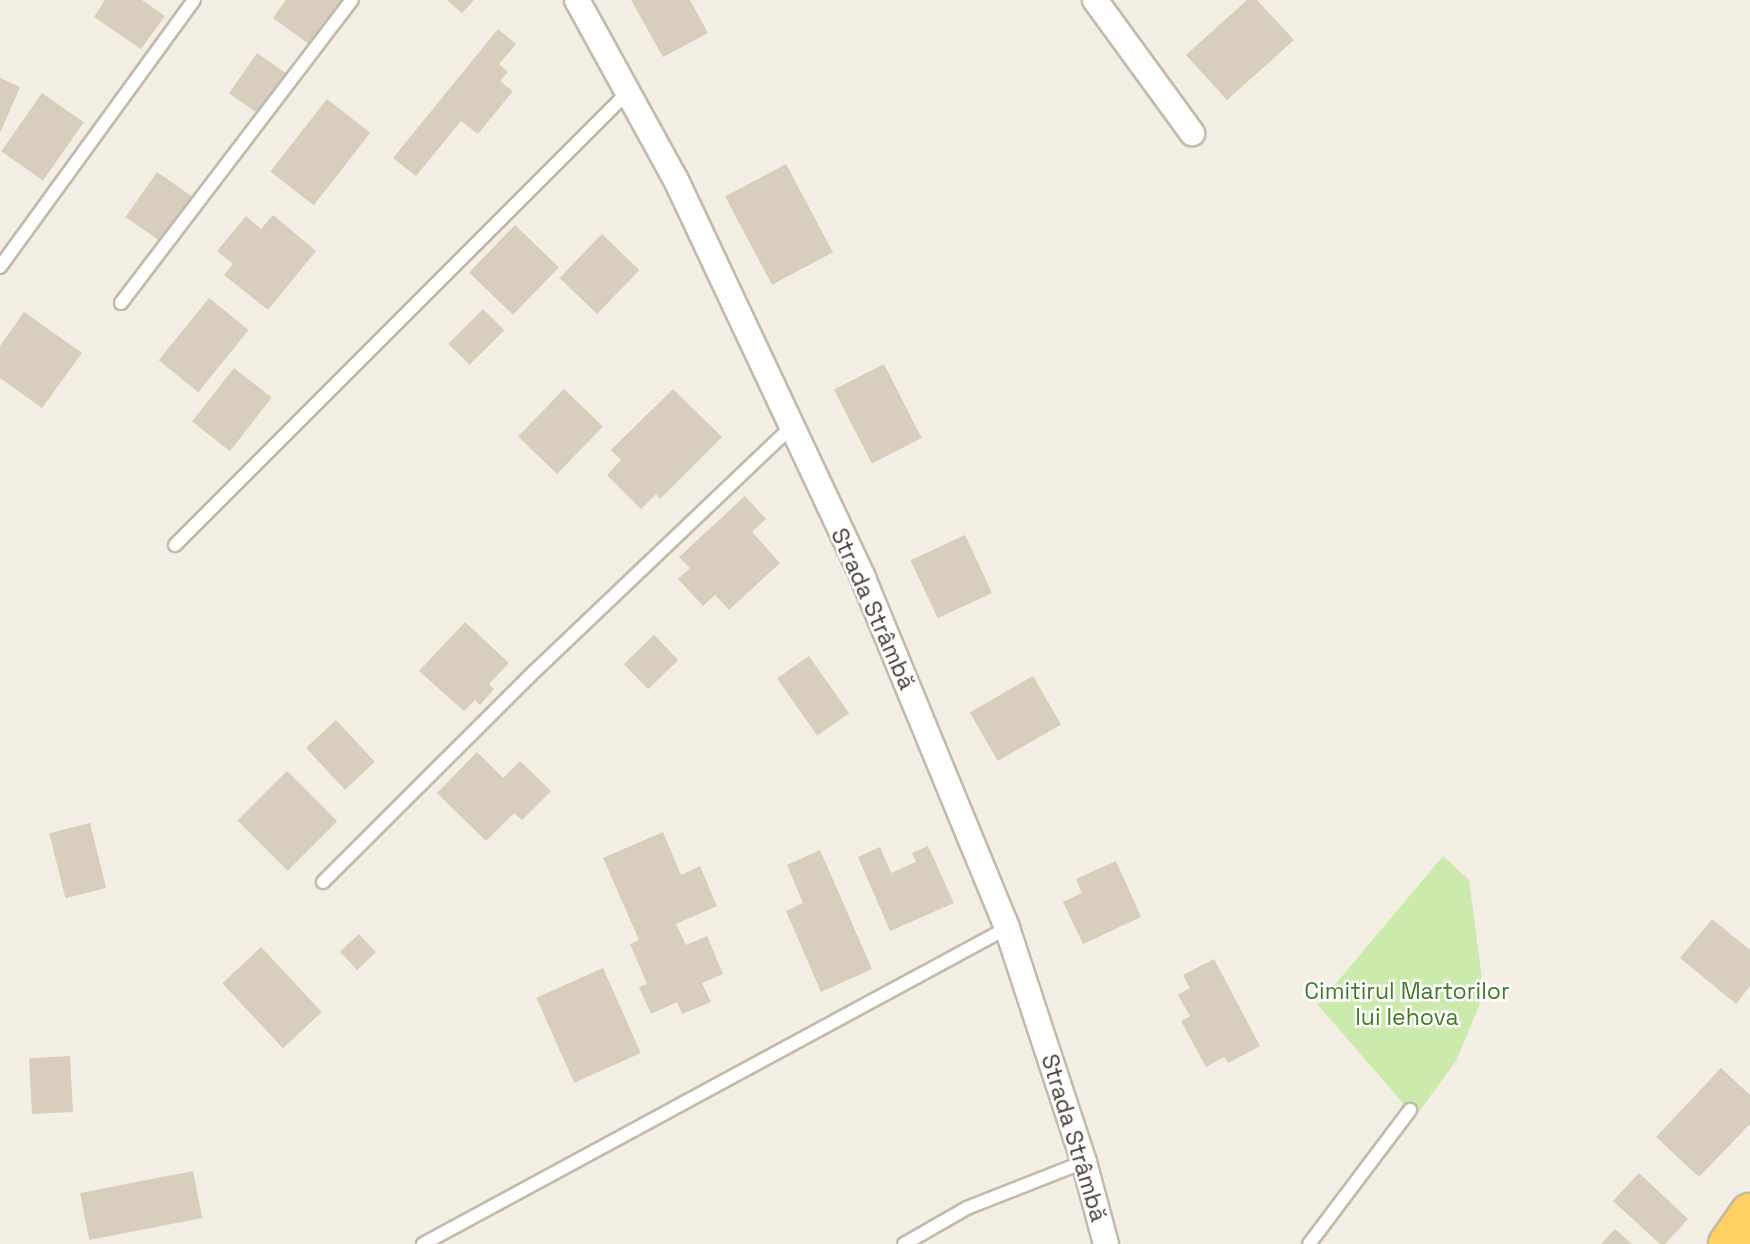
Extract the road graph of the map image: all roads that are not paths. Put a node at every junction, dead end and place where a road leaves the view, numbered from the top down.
1 (194, 0) edge
2 (352, 0) edge
3 (577, 0) edge
4 (1095, 0) edge
5 (628, 92) junction
6 (1192, 133) dead end
7 (0, 267) edge
8 (121, 303) dead end
9 (790, 428) junction
10 (175, 545) dead end
11 (323, 882) dead end
12 (1007, 928) junction
13 (1410, 1110) dead end
14 (1084, 1162) junction
15 (1750, 1213) edge
16 (423, 1244) edge
17 (904, 1244) edge
18 (1106, 1244) edge
19 (1309, 1244) edge
20 (1728, 1244) edge

1 - 7 lane
2 - 8 lane
3 - 5 street, Strada Strâmbă
4 - 6 street
5 - 9 street, Strada Strâmbă
5 - 10 lane
9 - 11 lane
9 - 12 street, Strada Strâmbă
12 - 14 street, Strada Strâmbă
12 - 16 lane
13 - 19 lane
14 - 17 lane
14 - 18 street, Strada Strâmbă
15 - 20 highway

